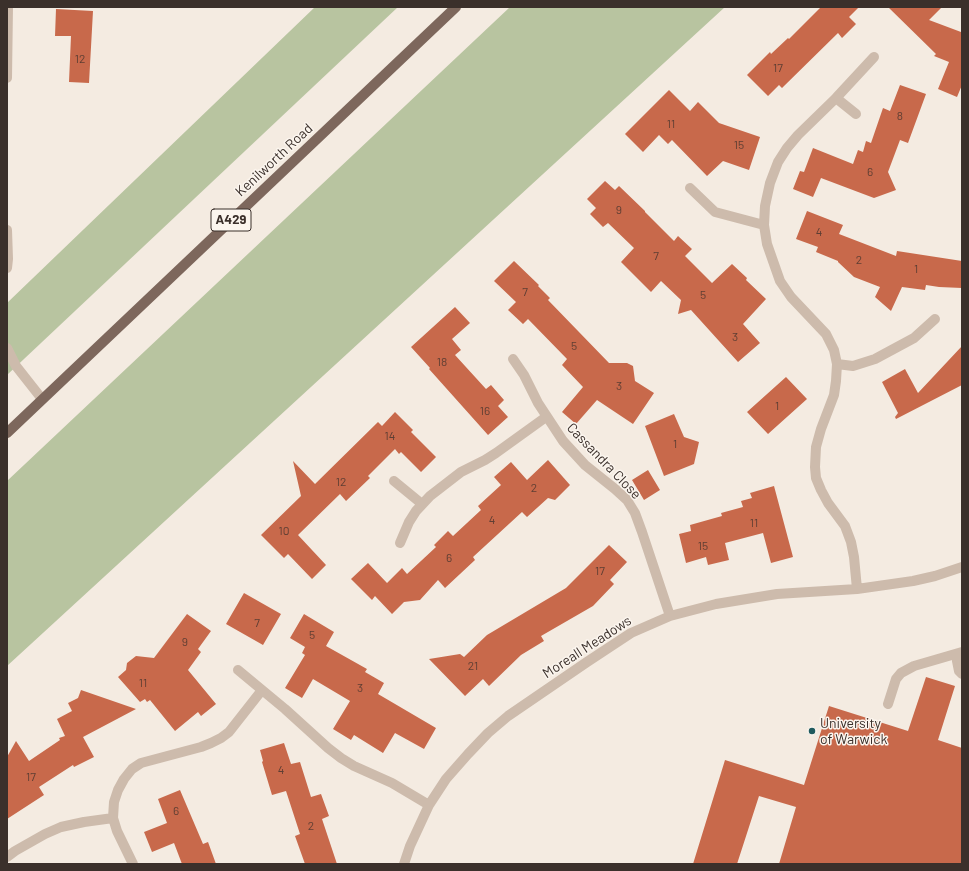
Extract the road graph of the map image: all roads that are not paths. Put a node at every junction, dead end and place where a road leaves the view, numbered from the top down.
1 (8, 7) edge
2 (456, 7) edge
3 (874, 57) dead end
4 (7, 78) edge
5 (836, 98) junction
6 (856, 114) dead end
7 (690, 188) dead end
8 (764, 225) junction
9 (7, 230) edge
10 (7, 268) edge
11 (935, 319) dead end
12 (7, 348) edge
13 (513, 359) dead end
14 (837, 364) junction
15 (42, 399) junction
16 (546, 417) junction
17 (7, 433) edge
18 (394, 480) dead end
19 (422, 504) junction
20 (400, 543) dead end
21 (962, 567) edge
22 (857, 589) junction
23 (670, 616) junction
24 (962, 652) edge
25 (238, 670) dead end
26 (962, 674) edge
27 (262, 690) junction
28 (888, 704) dead end
29 (429, 805) junction
30 (113, 818) junction
31 (7, 857) edge
32 (133, 864) edge
33 (404, 864) edge

1 - 4 street
2 - 15 main road, Kenilworth Road / A429
3 - 5 street
5 - 6 street
5 - 8 street
7 - 8 street
8 - 14 street
9 - 10 street
11 - 14 street
12 - 15 street
13 - 16 street, Cassandra Close
14 - 22 street
15 - 17 main road, Kenilworth Road / A429
16 - 19 street
16 - 23 street, Cassandra Close
18 - 19 street
19 - 20 street
21 - 22 street, Moreall Meadows
22 - 23 street, Moreall Meadows
23 - 29 street, Moreall Meadows
24 - 26 street
24 - 28 street
25 - 27 street
27 - 29 street
27 - 30 street
29 - 33 street, Moreall Meadows
30 - 31 street
30 - 32 street

